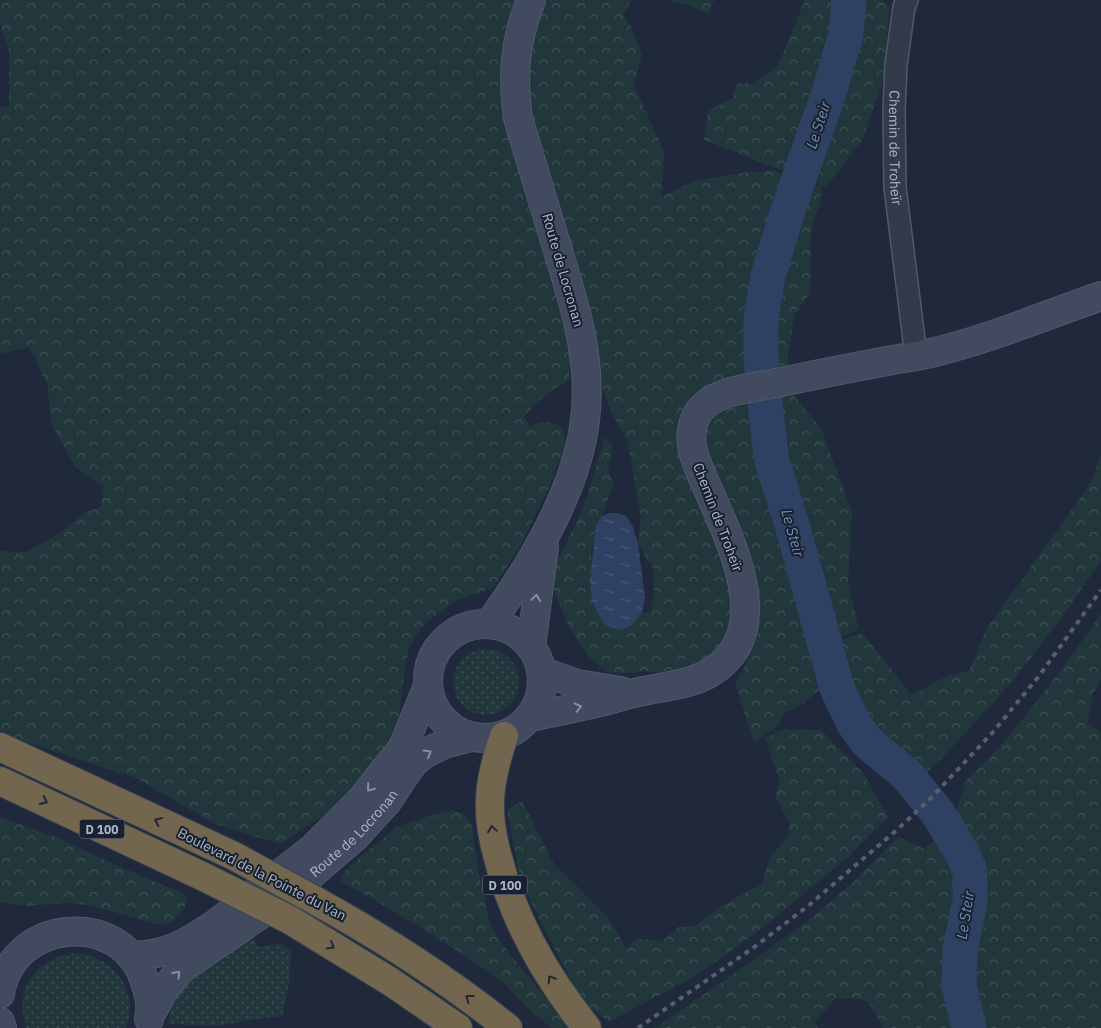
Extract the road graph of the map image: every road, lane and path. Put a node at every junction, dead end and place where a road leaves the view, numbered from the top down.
1 (532, 0) edge
2 (907, 0) edge
3 (1101, 296) edge
4 (916, 356) junction
5 (545, 539) junction
6 (489, 624) junction
7 (536, 659) junction
8 (428, 686) junction
9 (637, 692) junction
10 (530, 717) junction
11 (504, 736) junction
12 (471, 737) junction
13 (0, 747) edge
14 (0, 781) edge
15 (11, 951) edge
16 (131, 956) junction
17 (0, 994) edge
18 (148, 1021) edge
19 (0, 1022) edge
20 (584, 1023) edge
21 (2, 1028) edge
22 (458, 1028) edge
23 (508, 1028) edge

1 - 5 street, Route de Locronan
2 - 4 street, Chemin de Troheïr
3 - 4 street, Chemin de Troheïr
4 - 9 street, Chemin de Troheïr
5 - 6 street, Route de Locronan
7 -> 5 street, Route de Locronan
6 - 7 street
6 - 8 street
7 - 9 street, Chemin de Troheïr
7 - 10 street
8 - 12 street
8 -> 16 street, Route de Locronan
10 -> 9 street, Chemin de Troheïr
10 - 11 street
11 - 12 street
20 -> 11 highway, D 100
18 -> 12 street, Route de Locronan
23 -> 13 highway, Boulevard de la Pointe du Van / D 100, bridge
14 -> 22 highway, Boulevard de la Pointe du Van / D 100, bridge
15 - 16 street
15 - 17 street
16 - 18 street
19 - 21 street

